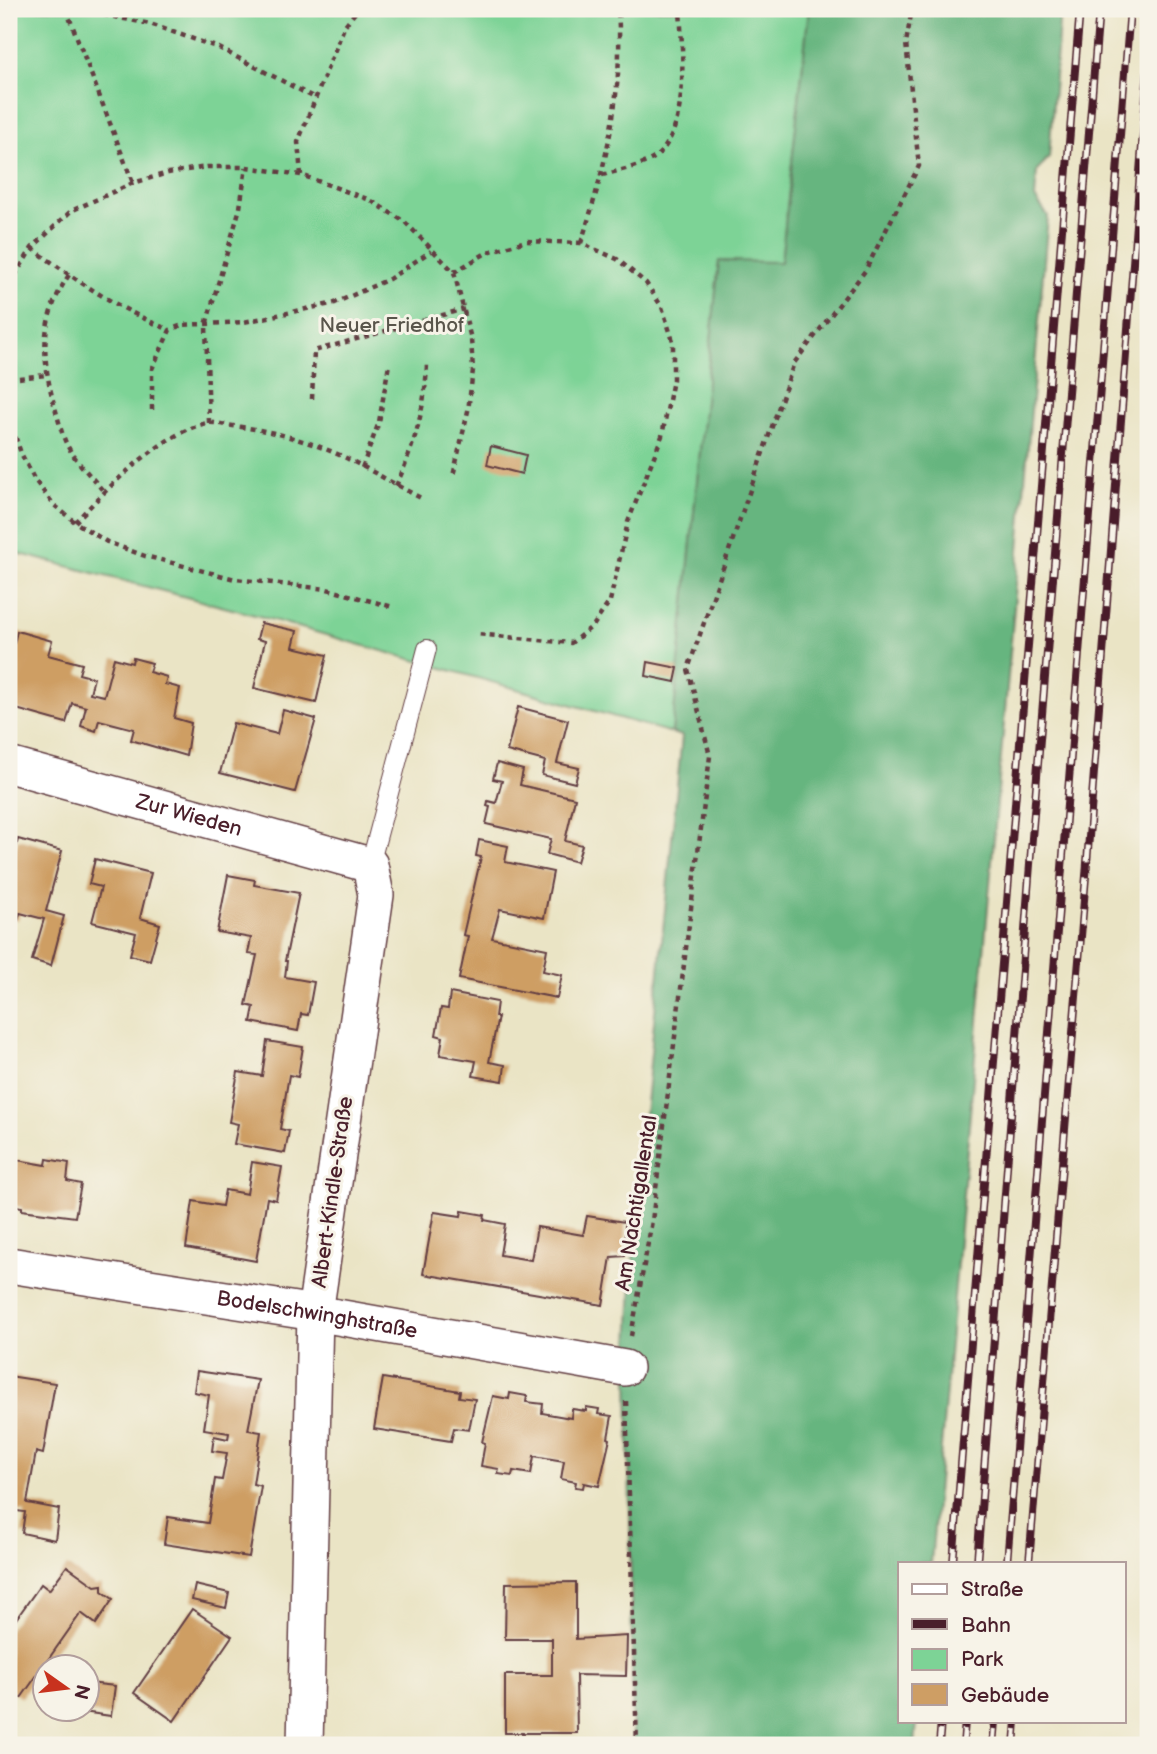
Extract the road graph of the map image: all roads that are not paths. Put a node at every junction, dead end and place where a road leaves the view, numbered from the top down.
1 (427, 649) dead end
2 (9, 765) edge
3 (370, 865) junction
4 (9, 1265) edge
5 (315, 1312) junction
6 (625, 1368) road end
7 (305, 1745) edge

1 - 3 lane, Albert-Kindle-Straße
2 - 3 street, Zur Wieden
3 - 5 street, Albert-Kindle-Straße
4 - 5 street, Bodelschwinghstraße
5 - 6 street, Bodelschwinghstraße
5 - 7 street, Albert-Kindle-Straße

